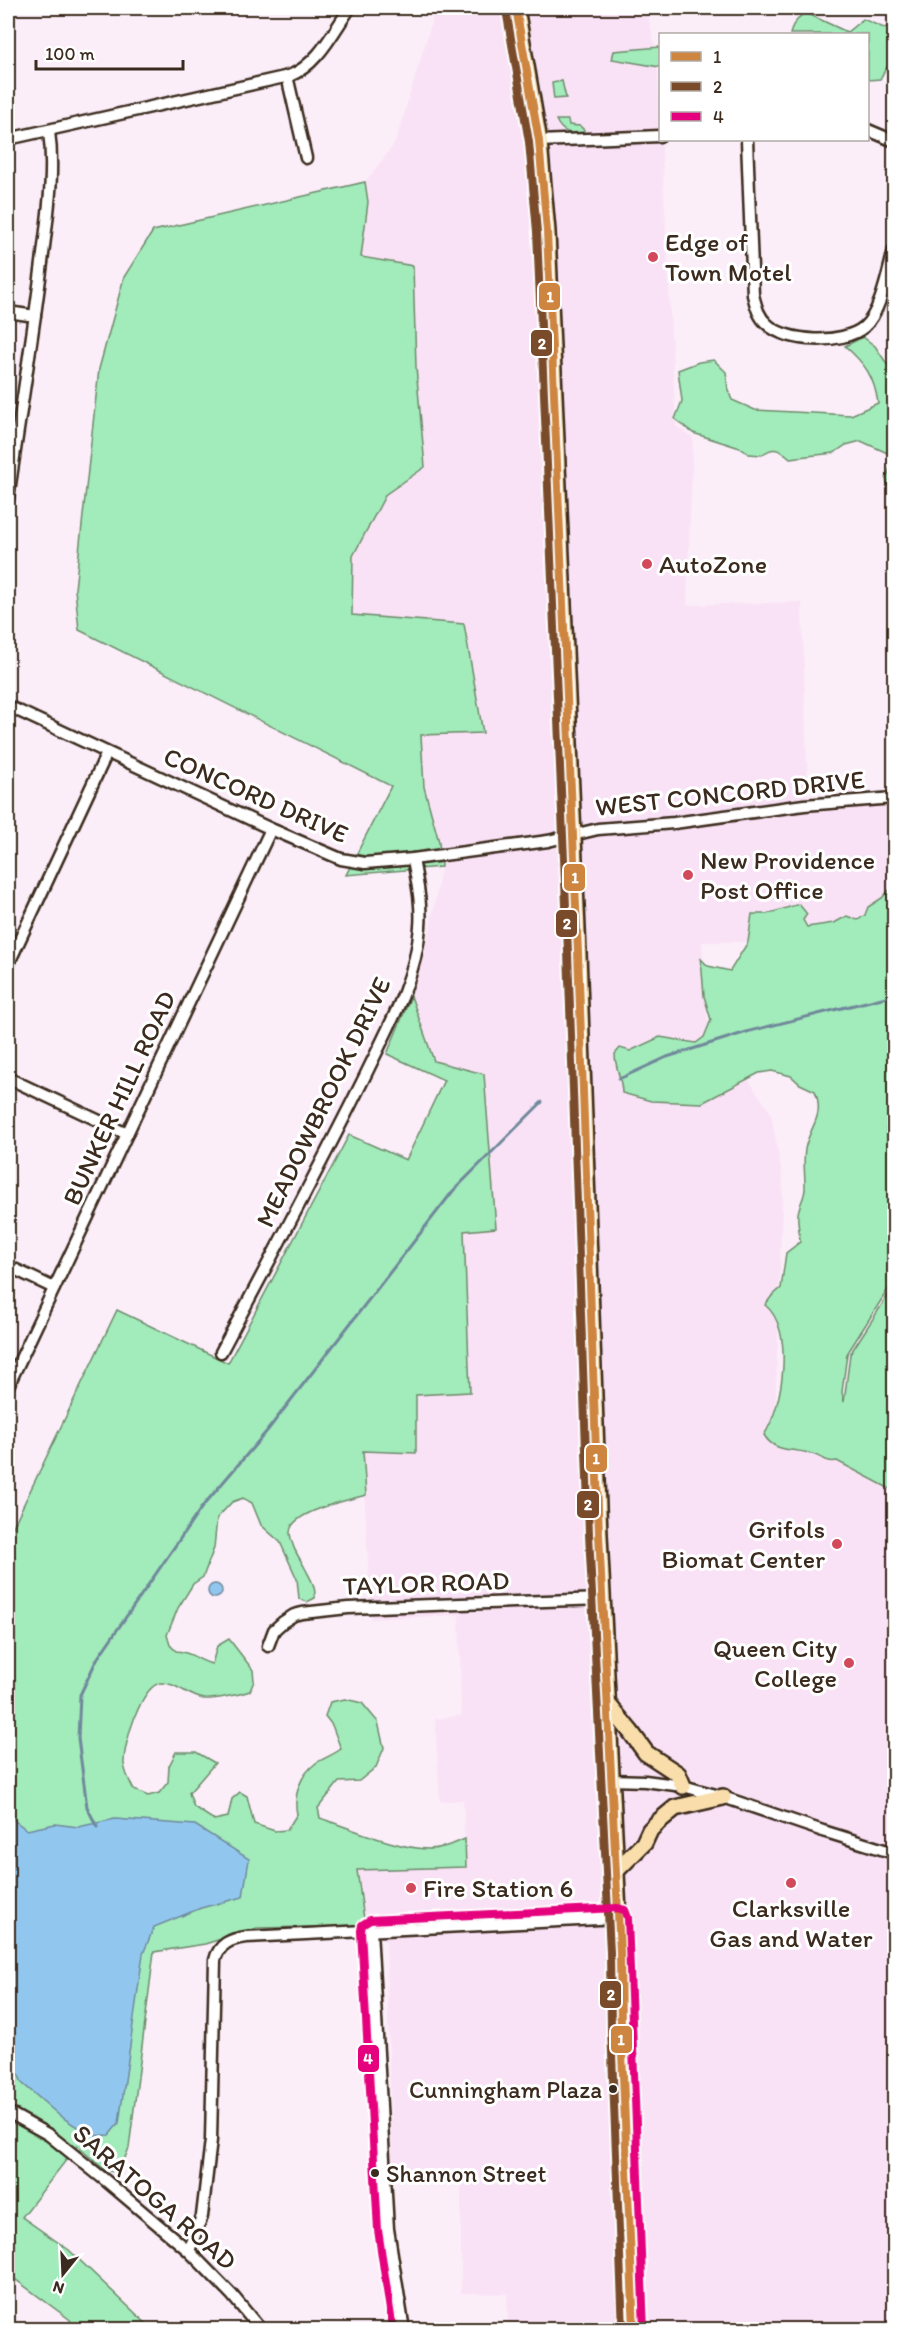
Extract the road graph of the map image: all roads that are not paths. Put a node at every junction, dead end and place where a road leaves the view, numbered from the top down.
1 (350, 8) edge
2 (516, 8) edge
3 (287, 76) junction
4 (49, 131) junction
5 (869, 131) edge
6 (659, 136) edge
7 (8, 139) edge
8 (539, 141) junction
9 (747, 141) edge
10 (894, 141) edge
11 (306, 158) dead end
12 (894, 250) edge
13 (8, 312) edge
14 (35, 316) junction
15 (8, 499) edge
16 (8, 706) edge
17 (107, 753) junction
18 (894, 798) edge
19 (271, 829) junction
20 (571, 835) junction
21 (413, 859) junction
22 (8, 965) edge
23 (8, 1078) edge
24 (127, 1134) junction
25 (8, 1266) edge
26 (54, 1288) junction
27 (221, 1352) dead end
28 (8, 1386) edge
29 (603, 1599) junction
30 (268, 1646) dead end
31 (607, 1703) junction
32 (610, 1780) junction
33 (683, 1786) junction
34 (723, 1797) junction
35 (894, 1853) edge
36 (615, 1872) junction
37 (618, 1918) junction
38 (371, 1930) junction
39 (8, 2112) edge
40 (189, 2251) junction
41 (261, 2330) edge
42 (404, 2330) edge
43 (634, 2330) edge

1 - 3 street
2 - 8 highway
3 - 4 street
3 - 11 street
4 - 7 street
4 - 14 street
5 - 10 street
6 - 8 street
8 - 20 highway
9 - 12 street
13 - 14 street
14 - 15 street
16 - 17 street, CONCORD DRIVE
17 - 19 street, CONCORD DRIVE
17 - 22 street
18 - 20 street, WEST CONCORD DRIVE
19 - 21 street, CONCORD DRIVE
19 - 24 street, BUNKER HILL ROAD
20 - 21 street, CONCORD DRIVE
20 - 29 highway
21 - 27 street, MEADOWBROOK DRIVE
23 - 24 street
24 - 26 street, BUNKER HILL ROAD
25 - 26 street
26 - 28 street, BUNKER HILL ROAD
29 - 30 street, TAYLOR ROAD
29 - 31 highway
31 - 32 highway
31 - 33 highway
32 - 33 street
32 - 36 highway
33 - 34 street
34 - 35 street
34 - 36 highway
36 - 37 highway
37 - 38 street
37 - 43 highway
38 - 40 street
38 - 42 street
39 - 40 street, SARATOGA ROAD
40 - 41 street, SARATOGA ROAD

